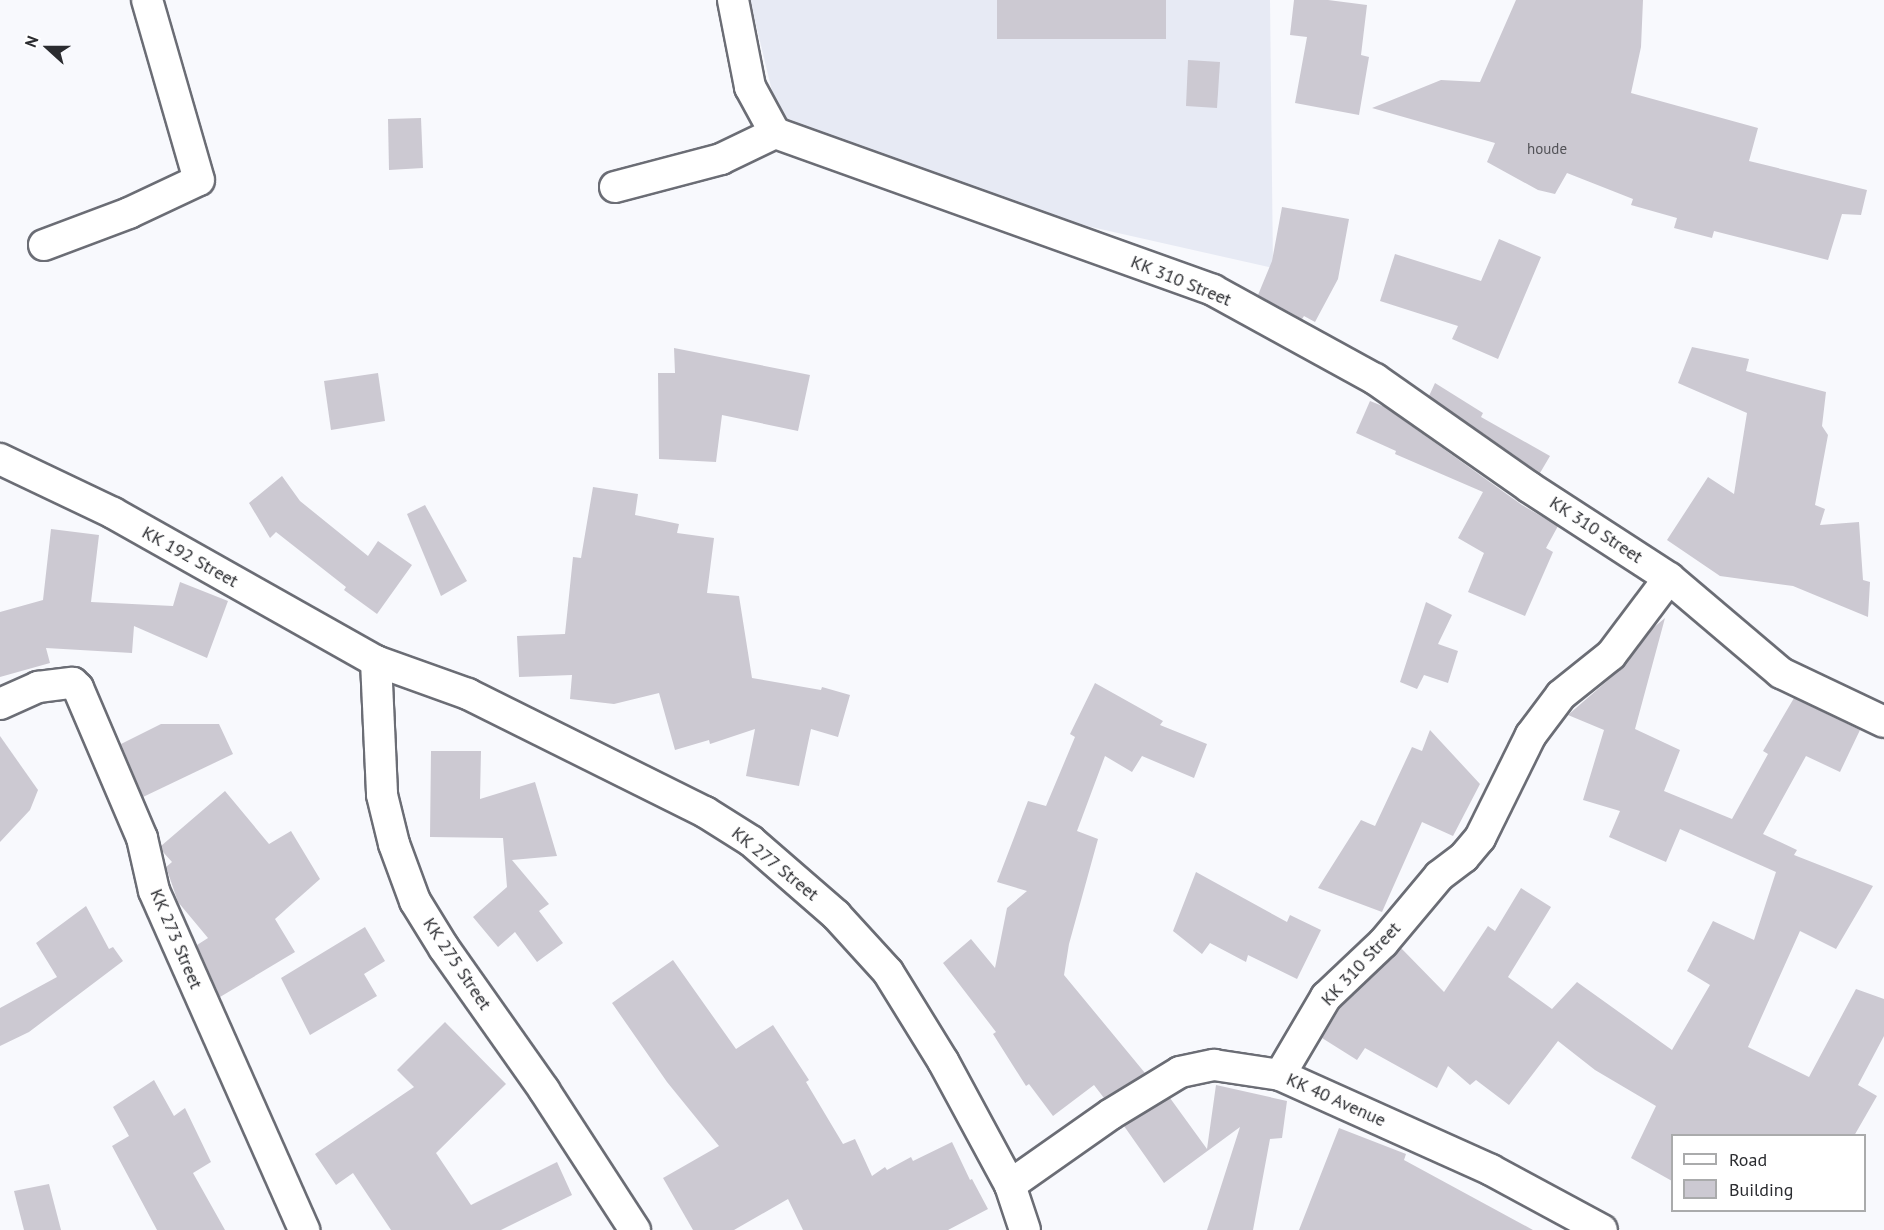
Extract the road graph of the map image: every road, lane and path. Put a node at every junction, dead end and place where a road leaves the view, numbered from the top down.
1 (147, 0) edge
2 (733, 0) edge
3 (775, 133) junction
4 (615, 187) dead end
5 (44, 245) dead end
6 (0, 459) edge
7 (1669, 578) junction
8 (376, 661) junction
9 (0, 704) edge
10 (1884, 722) edge
11 (1280, 1075) junction
12 (1010, 1185) junction
13 (304, 1230) edge
14 (634, 1230) edge
15 (1025, 1230) edge
16 (1602, 1230) edge

1 - 5 street
2 - 3 street
3 - 4 street
3 - 7 street, KK 310 Street
6 - 8 street, KK 192 Street
7 - 10 street, KK 310 Street
7 - 11 street, KK 310 Street
8 - 12 street, KK 277 Street
8 - 14 street, KK 275 Street
9 - 13 street, KK 273 Street
11 - 12 street, KK 40 Avenue
11 - 16 street, KK 40 Avenue
12 - 15 street, KK 277 Street

